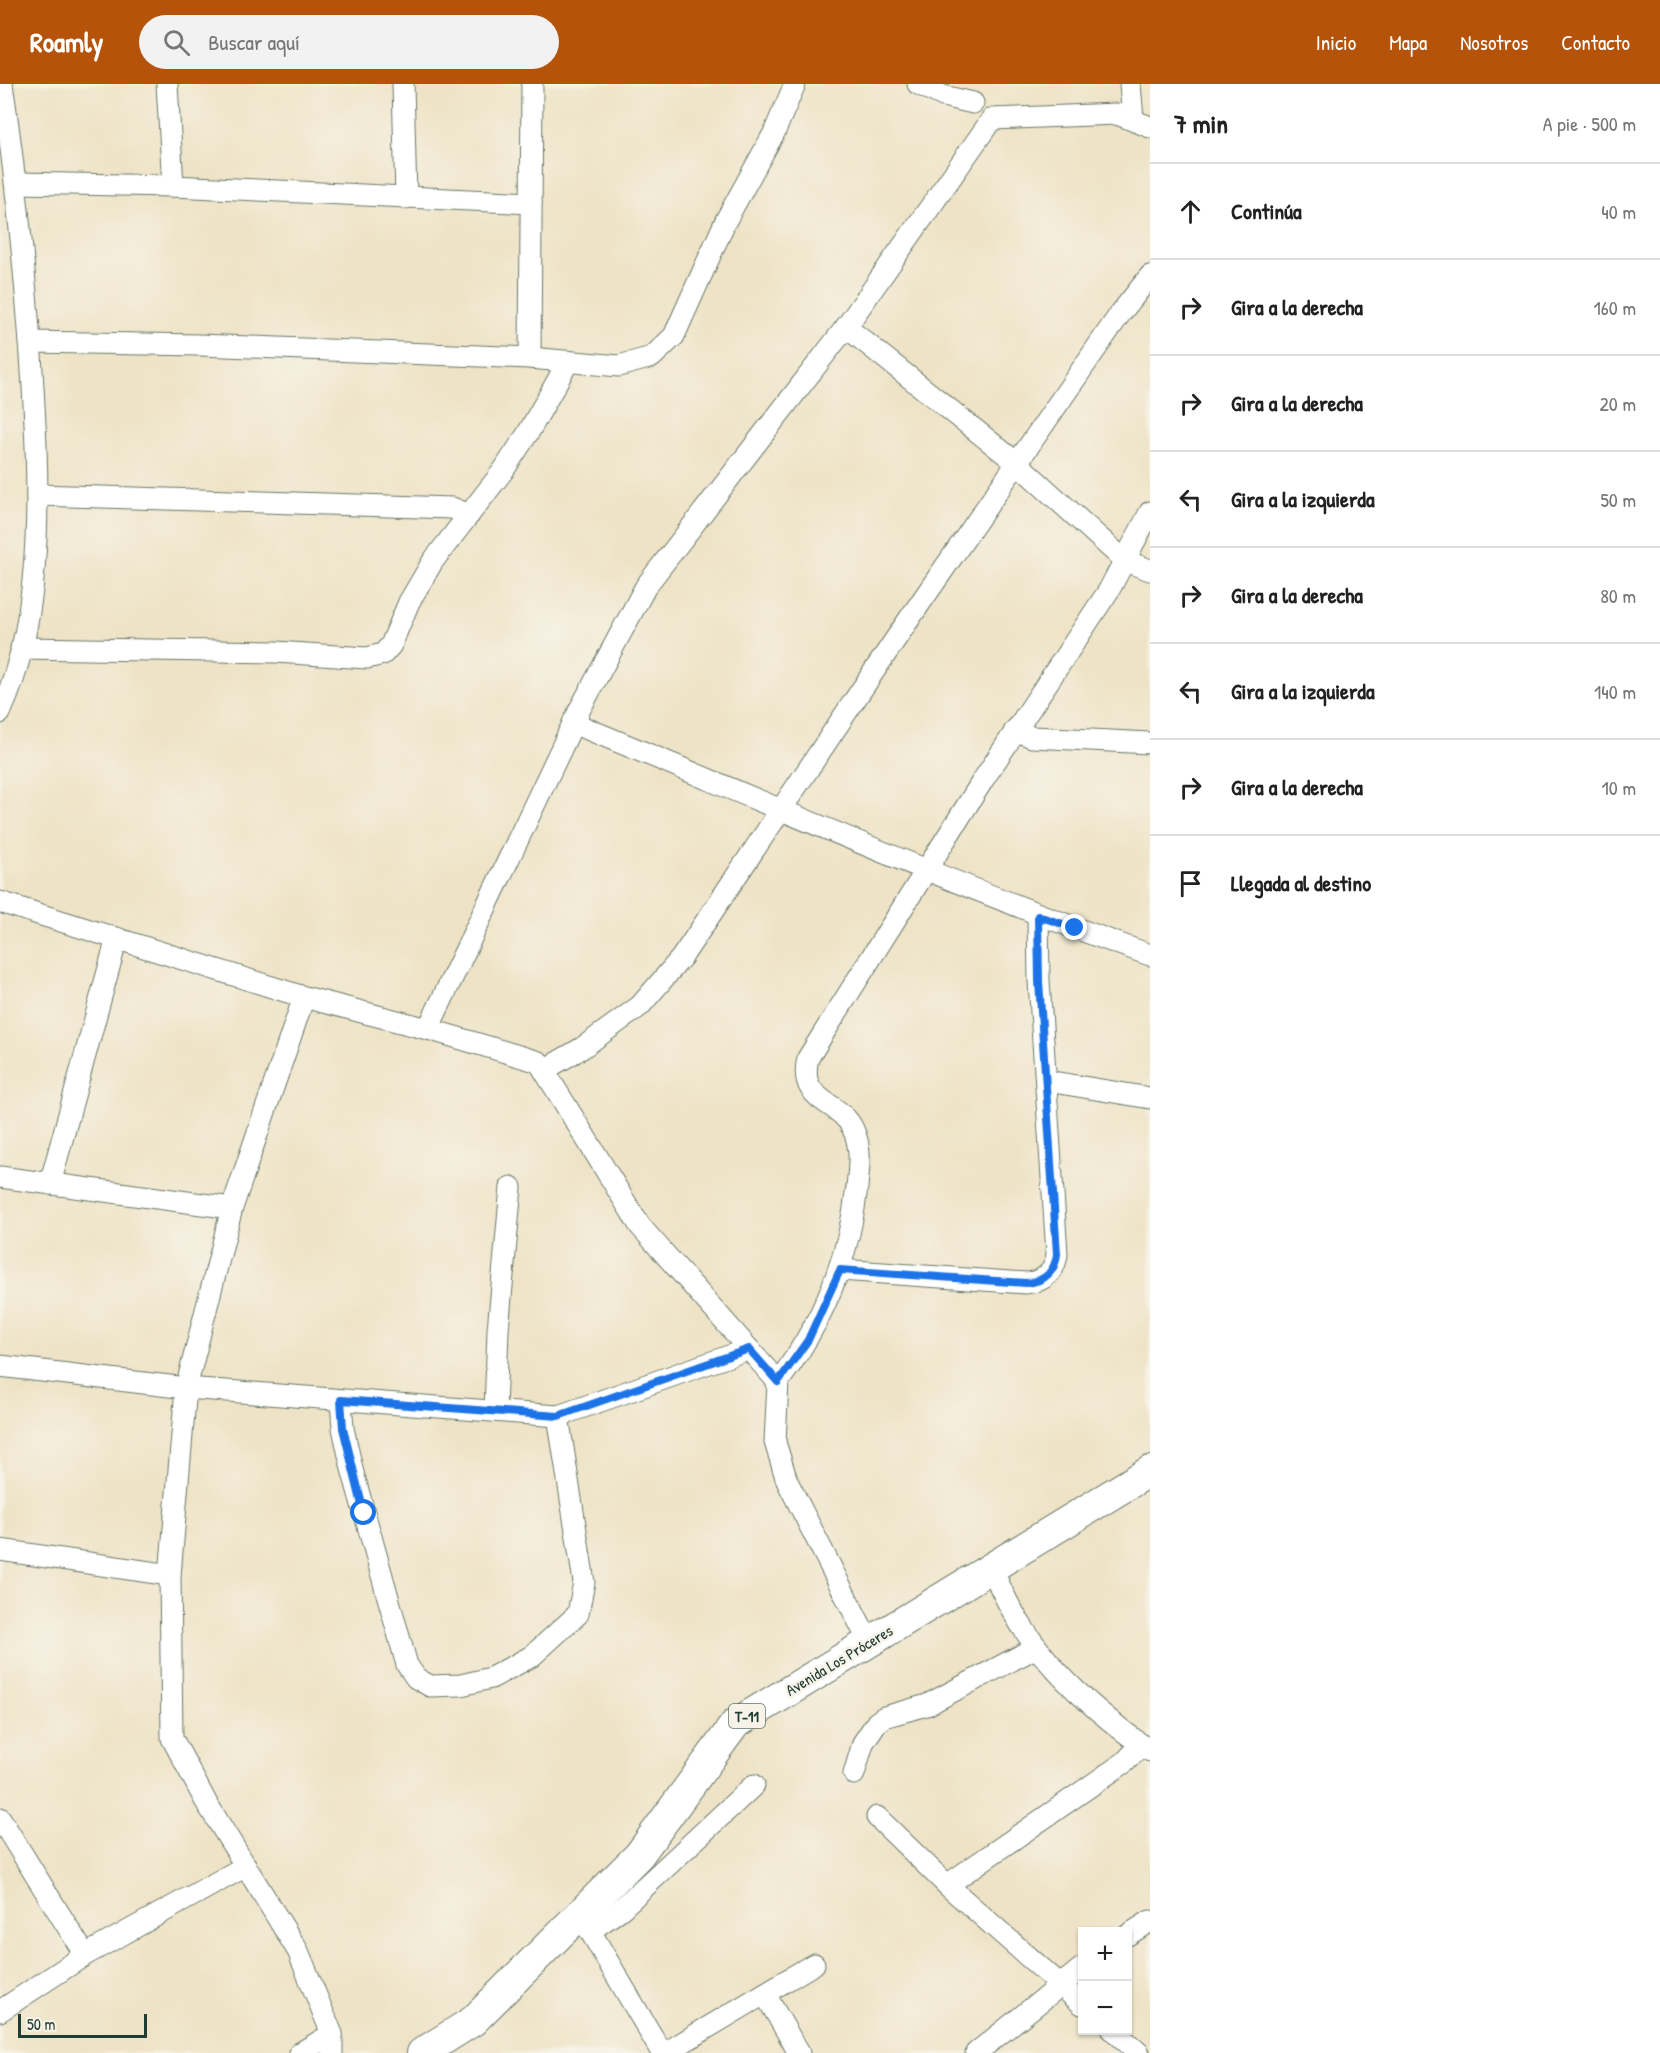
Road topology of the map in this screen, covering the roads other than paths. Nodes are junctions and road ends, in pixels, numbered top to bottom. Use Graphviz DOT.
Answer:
graph roads {
  1 [pos="2,84"];
  2 [pos="167,84"];
  3 [pos="403,84"];
  4 [pos="532,84"];
  5 [pos="795,84"];
  6 [pos="918,84"];
  7 [pos="1130,84"];
  8 [pos="973,94"];
  9 [pos="1142,123"];
  10 [pos="986,127"];
  11 [pos="18,183"];
  12 [pos="173,186"];
  13 [pos="406,198"];
  14 [pos="531,203"];
  15 [pos="1150,276"];
  16 [pos="846,327"];
  17 [pos="30,342"];
  18 [pos="530,358"];
  19 [pos="568,362"];
  20 [pos="1018,464"];
  21 [pos="37,495"];
  22 [pos="1150,512"];
  23 [pos="468,515"];
  24 [pos="1125,561"];
  25 [pos="1150,570"];
  26 [pos="21,648"];
  27 [pos="0,713"];
  28 [pos="573,723"];
  29 [pos="1015,730"];
  30 [pos="1150,743"];
  31 [pos="781,809"];
  32 [pos="926,871"];
  33 [pos="0,902"];
  34 [pos="1038,916"];
  35 [pos="117,938"];
  36 [pos="1150,955"];
  37 [pos="304,997"];
  38 [pos="428,1029"];
  39 [pos="544,1070"];
  40 [pos="1047,1082"];
  41 [pos="1150,1098"];
  42 [pos="0,1177"];
  43 [pos="51,1184"];
  44 [pos="511,1187"];
  45 [pos="232,1208"];
  46 [pos="840,1270"];
  47 [pos="749,1349"];
  48 [pos="0,1366"];
  49 [pos="778,1382"];
  50 [pos="186,1388"];
  51 [pos="341,1400"];
  52 [pos="495,1411"];
  53 [pos="558,1416"];
  54 [pos="1150,1471"];
  55 [pos="0,1550"];
  56 [pos="992,1568"];
  57 [pos="170,1575"];
  58 [pos="869,1642"];
  59 [pos="1035,1648"];
  60 [pos="1146,1748"];
  61 [pos="854,1774"];
  62 [pos="754,1785"];
  63 [pos="878,1817"];
  64 [pos="0,1818"];
  65 [pos="651,1839"];
  66 [pos="673,1859"];
  67 [pos="246,1866"];
  68 [pos="947,1885"];
  69 [pos="1150,1921"];
  70 [pos="585,1922"];
  71 [pos="1132,1932"];
  72 [pos="85,1955"];
  73 [pos="814,1964"];
  74 [pos="1078,1972"];
  75 [pos="1061,1986"];
  76 [pos="765,1994"];
  77 [pos="1078,2000"];
  78 [pos="0,2011"];
  79 [pos="1118,2035"];
  80 [pos="332,2044"];
  81 [pos="300,2053"];
  82 [pos="422,2053"];
  83 [pos="664,2053"];
  84 [pos="799,2053"];
  85 [pos="976,2053"];
  86 [pos="1139,2053"];
  1 -- 11 [label="street"];
  2 -- 12 [label="street"];
  3 -- 13 [label="street"];
  4 -- 14 [label="street"];
  5 -- 19 [label="street"];
  6 -- 8 [label="street"];
  7 -- 9 [label="street"];
  8 -- 10 [label="street"];
  9 -- 10 [label="street"];
  10 -- 16 [label="street"];
  11 -- 12 [label="street"];
  11 -- 17 [label="street"];
  12 -- 13 [label="street"];
  13 -- 14 [label="street"];
  14 -- 18 [label="street"];
  15 -- 20 [label="street"];
  16 -- 20 [label="street"];
  16 -- 28 [label="street"];
  17 -- 18 [label="street"];
  17 -- 21 [label="street"];
  18 -- 19 [label="street"];
  19 -- 23 [label="street"];
  20 -- 24 [label="street"];
  20 -- 31 [label="street"];
  21 -- 23 [label="street"];
  21 -- 26 [label="street"];
  22 -- 24 [label="street"];
  23 -- 26 [label="street"];
  24 -- 25 [label="street"];
  24 -- 29 [label="street"];
  26 -- 27 [label="street"];
  28 -- 31 [label="street"];
  28 -- 38 [label="street"];
  29 -- 30 [label="street"];
  29 -- 32 [label="street"];
  31 -- 32 [label="street"];
  31 -- 39 [label="street"];
  32 -- 34 [label="street"];
  32 -- 46 [label="street"];
  33 -- 35 [label="street"];
  34 -- 36 [label="street"];
  34 -- 40 [label="street"];
  35 -- 37 [label="street"];
  35 -- 43 [label="street"];
  37 -- 38 [label="street"];
  37 -- 45 [label="street"];
  38 -- 39 [label="street"];
  39 -- 47 [label="street"];
  40 -- 41 [label="street"];
  40 -- 46 [label="street"];
  42 -- 43 [label="street"];
  43 -- 45 [label="street"];
  44 -- 52 [label="street"];
  45 -- 50 [label="street"];
  46 -- 49 [label="street"];
  47 -- 49 [label="street"];
  47 -- 53 [label="street"];
  48 -- 50 [label="street"];
  49 -- 58 [label="street"];
  50 -- 51 [label="street"];
  50 -- 57 [label="street"];
  51 -- 52 [label="street"];
  51 -- 53 [label="street"];
  52 -- 53 [label="street"];
  54 -- 56 [label="highway, Avenida Los Próceres / T-11"];
  55 -- 57 [label="street"];
  56 -- 58 [label="highway, Avenida Los Próceres / T-11"];
  56 -- 59 [label="street"];
  57 -- 67 [label="street"];
  58 -- 65 [label="highway, Avenida Los Próceres / T-11"];
  59 -- 60 [label="street"];
  59 -- 61 [label="street"];
  60 -- 68 [label="street"];
  62 -- 66 [label="street"];
  63 -- 68 [label="street"];
  64 -- 72 [label="street"];
  65 -- 66 [label="street"];
  65 -- 70 [label="highway, Avenida Los Próceres / T-11"];
  66 -- 70 [label="street"];
  67 -- 72 [label="street"];
  67 -- 80 [label="street"];
  68 -- 75 [label="street"];
  69 -- 71 [label="street"];
  70 -- 82 [label="highway, Avenida Los Próceres / T-11"];
  70 -- 83 [label="street"];
  72 -- 78 [label="street"];
  73 -- 76 [label="street"];
  74 -- 75 [label="street"];
  75 -- 77 [label="street"];
  75 -- 85 [label="street"];
  76 -- 83 [label="street"];
  76 -- 84 [label="street"];
  79 -- 86 [label="street"];
  80 -- 81 [label="street"];
}
